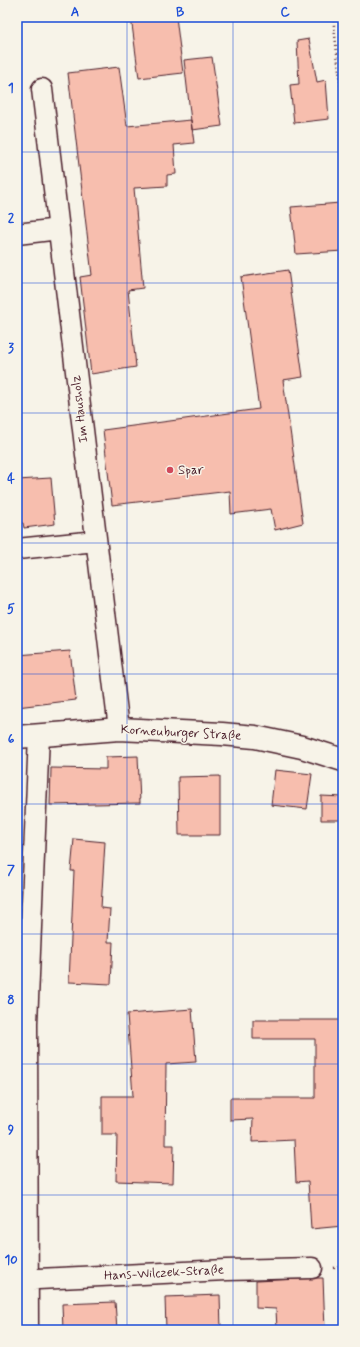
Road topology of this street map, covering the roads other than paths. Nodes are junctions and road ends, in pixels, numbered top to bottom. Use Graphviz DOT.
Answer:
graph roads {
  1 [pos="42,89"];
  2 [pos="58,229"];
  3 [pos="17,234"];
  4 [pos="96,541"];
  5 [pos="17,549"];
  6 [pos="119,729"];
  7 [pos="39,735"];
  8 [pos="17,737"];
  9 [pos="343,760"];
  10 [pos="22,1023"];
  11 [pos="312,1268"];
  12 [pos="23,1280"];
  13 [pos="28,1330"];
  1 -- 2 [label="street, Im Hausholz"];
  2 -- 3 [label="street"];
  2 -- 4 [label="street, Im Hausholz"];
  4 -- 5 [label="street"];
  4 -- 6 [label="street, Im Hausholz"];
  6 -- 7 [label="main road, Korneuburger Straße"];
  6 -- 9 [label="main road, Korneuburger Straße"];
  7 -- 8 [label="main road, Korneuburger Straße"];
  7 -- 10 [label="street"];
  10 -- 12 [label="street"];
  11 -- 12 [label="street, Hans-Wilczek-Straße"];
  12 -- 13 [label="street"];
}
